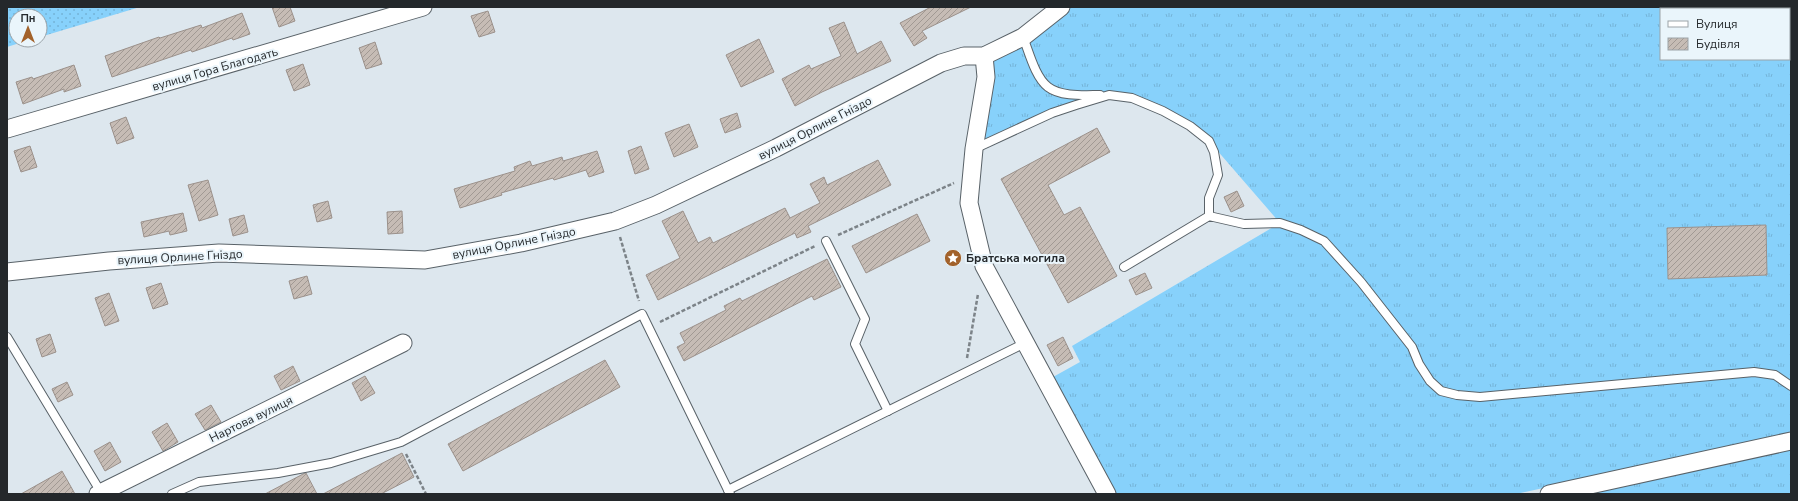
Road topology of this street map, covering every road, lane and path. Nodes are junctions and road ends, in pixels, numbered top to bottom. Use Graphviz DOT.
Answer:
graph roads {
  1 [pos="423,7"];
  2 [pos="1061,7"];
  3 [pos="1023,37"];
  4 [pos="984,56"];
  5 [pos="1109,95"];
  6 [pos="7,129"];
  7 [pos="974,149"];
  8 [pos="971,176"];
  9 [pos="1209,216"];
  10 [pos="615,221"];
  11 [pos="826,241"];
  12 [pos="984,266"];
  13 [pos="1124,267"];
  14 [pos="7,272"];
  15 [pos="642,314"];
  16 [pos="649,328"];
  17 [pos="7,337"];
  18 [pos="403,343"];
  19 [pos="1025,343"];
  20 [pos="964,373"];
  21 [pos="1791,386"];
  22 [pos="888,411"];
  23 [pos="1791,441"];
  24 [pos="401,442"];
  25 [pos="729,492"];
  26 [pos="100,494"];
  27 [pos="172,494"];
  28 [pos="426,494"];
  29 [pos="1107,494"];
  30 [pos="1549,494"];
  1 -- 6 [label="street, вулиця Гора Благодать"];
  2 -- 3 [label="street"];
  3 -- 4 [label="street"];
  3 -- 5 [label="lane"];
  4 -- 7 [label="street"];
  4 -- 10 [label="street, вулиця Орлине Гніздо"];
  5 -- 7 [label="lane"];
  5 -- 9 [label="lane"];
  7 -- 8 [label="street"];
  8 -- 11 [label="path"];
  8 -- 12 [label="street"];
  9 -- 13 [label="lane"];
  9 -- 21 [label="lane"];
  10 -- 14 [label="street, вулиця Орлине Гніздо"];
  10 -- 15 [label="path"];
  11 -- 16 [label="path"];
  11 -- 22 [label="lane"];
  12 -- 19 [label="street"];
  12 -- 20 [label="path"];
  15 -- 16 [label="lane"];
  15 -- 24 [label="lane"];
  16 -- 25 [label="lane"];
  17 -- 26 [label="lane"];
  18 -- 26 [label="street, Нартова вулиця"];
  19 -- 20 [label="lane"];
  19 -- 29 [label="street"];
  20 -- 22 [label="lane"];
  22 -- 25 [label="lane"];
  23 -- 30 [label="street"];
  24 -- 27 [label="lane"];
  24 -- 28 [label="path"];
}
